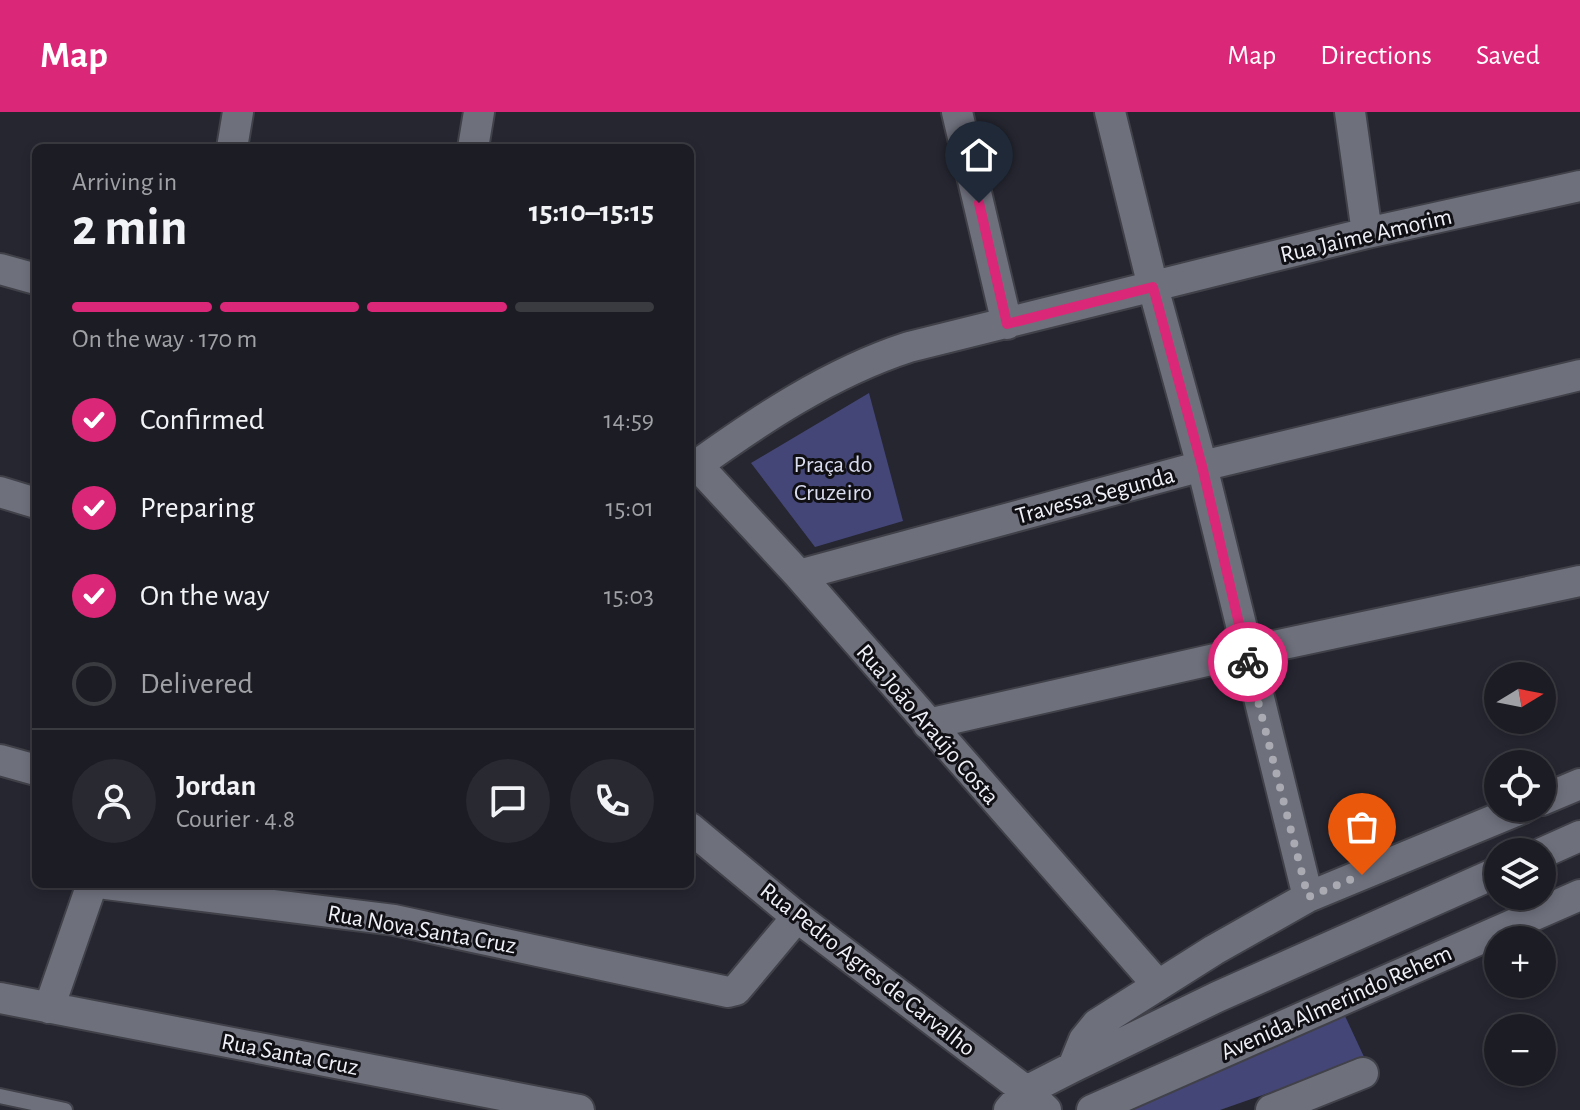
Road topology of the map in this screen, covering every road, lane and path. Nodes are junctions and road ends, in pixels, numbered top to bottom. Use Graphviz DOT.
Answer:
graph roads {
  1 [pos="238,112"];
  2 [pos="479,112"];
  3 [pos="957,112"];
  4 [pos="1110,112"];
  5 [pos="1350,112"];
  6 [pos="233,144"];
  7 [pos="474,144"];
  8 [pos="1580,186"];
  9 [pos="1367,233"];
  10 [pos="0,269"];
  11 [pos="32,278"];
  12 [pos="1153,287"];
  13 [pos="1007,324"];
  14 [pos="1580,375"];
  15 [pos="1202,466"];
  16 [pos="694,467"];
  17 [pos="694,469"];
  18 [pos="0,492"];
  19 [pos="32,502"];
  20 [pos="799,575"];
  21 [pos="1580,581"];
  22 [pos="1246,652"];
  23 [pos="928,724"];
  24 [pos="0,760"];
  25 [pos="32,769"];
  26 [pos="1580,784"];
  27 [pos="1556,794"];
  28 [pos="1489,822"];
  29 [pos="694,831"];
  30 [pos="1580,836"];
  31 [pos="1556,847"];
  32 [pos="1484,878"];
  33 [pos="91,888"];
  34 [pos="138,888"];
  35 [pos="1580,895"];
  36 [pos="1308,897"];
  37 [pos="797,917"];
  38 [pos="1157,984"];
  39 [pos="0,998"];
  40 [pos="49,1008"];
  41 [pos="1073,1067"];
  42 [pos="1363,1073"];
  43 [pos="0,1096"];
  44 [pos="1027,1104"];
  45 [pos="65,1110"];
  46 [pos="579,1110"];
  47 [pos="1092,1110"];
  48 [pos="1271,1110"];
  1 -- 6 [label="street"];
  2 -- 7 [label="street"];
  3 -- 13 [label="street"];
  4 -- 12 [label="street"];
  5 -- 9 [label="street"];
  8 -- 9 [label="street, Rua Jaime Amorim"];
  9 -- 12 [label="street, Rua Jaime Amorim"];
  10 -- 11 [label="street"];
  12 -- 13 [label="street, Rua Jaime Amorim"];
  12 -- 15 [label="street"];
  13 -- 16 [label="street, Rua Jaime Amorim"];
  14 -- 15 [label="street, Travessa Segunda"];
  15 -- 20 [label="street, Travessa Segunda"];
  15 -- 22 [label="street"];
  17 -- 20 [label="street, Rua João Araújo Costa"];
  18 -- 19 [label="street"];
  20 -- 23 [label="street, Rua João Araújo Costa"];
  21 -- 22 [label="street"];
  22 -- 23 [label="street"];
  22 -- 36 [label="street"];
  23 -- 38 [label="street, Rua João Araújo Costa"];
  24 -- 25 [label="street"];
  26 -- 27 [label="street"];
  28 -- 36 [label="street"];
  29 -- 37 [label="street, Rua Pedro Agres de Carvalho"];
  30 -- 31 [label="street"];
  32 -- 41 [label="street"];
  33 -- 40 [label="street"];
  34 -- 37 [label="street, Rua Nova Santa Cruz"];
  35 -- 47 [label="street, Avenida Almerindo Rehem"];
  36 -- 38 [label="street"];
  37 -- 44 [label="street, Rua Pedro Agres de Carvalho"];
  38 -- 41 [label="street"];
  39 -- 40 [label="street, Rua Santa Cruz"];
  40 -- 46 [label="street, Rua Santa Cruz"];
  41 -- 44 [label="street"];
  42 -- 48 [label="street"];
  43 -- 45 [label="lane"];
}
